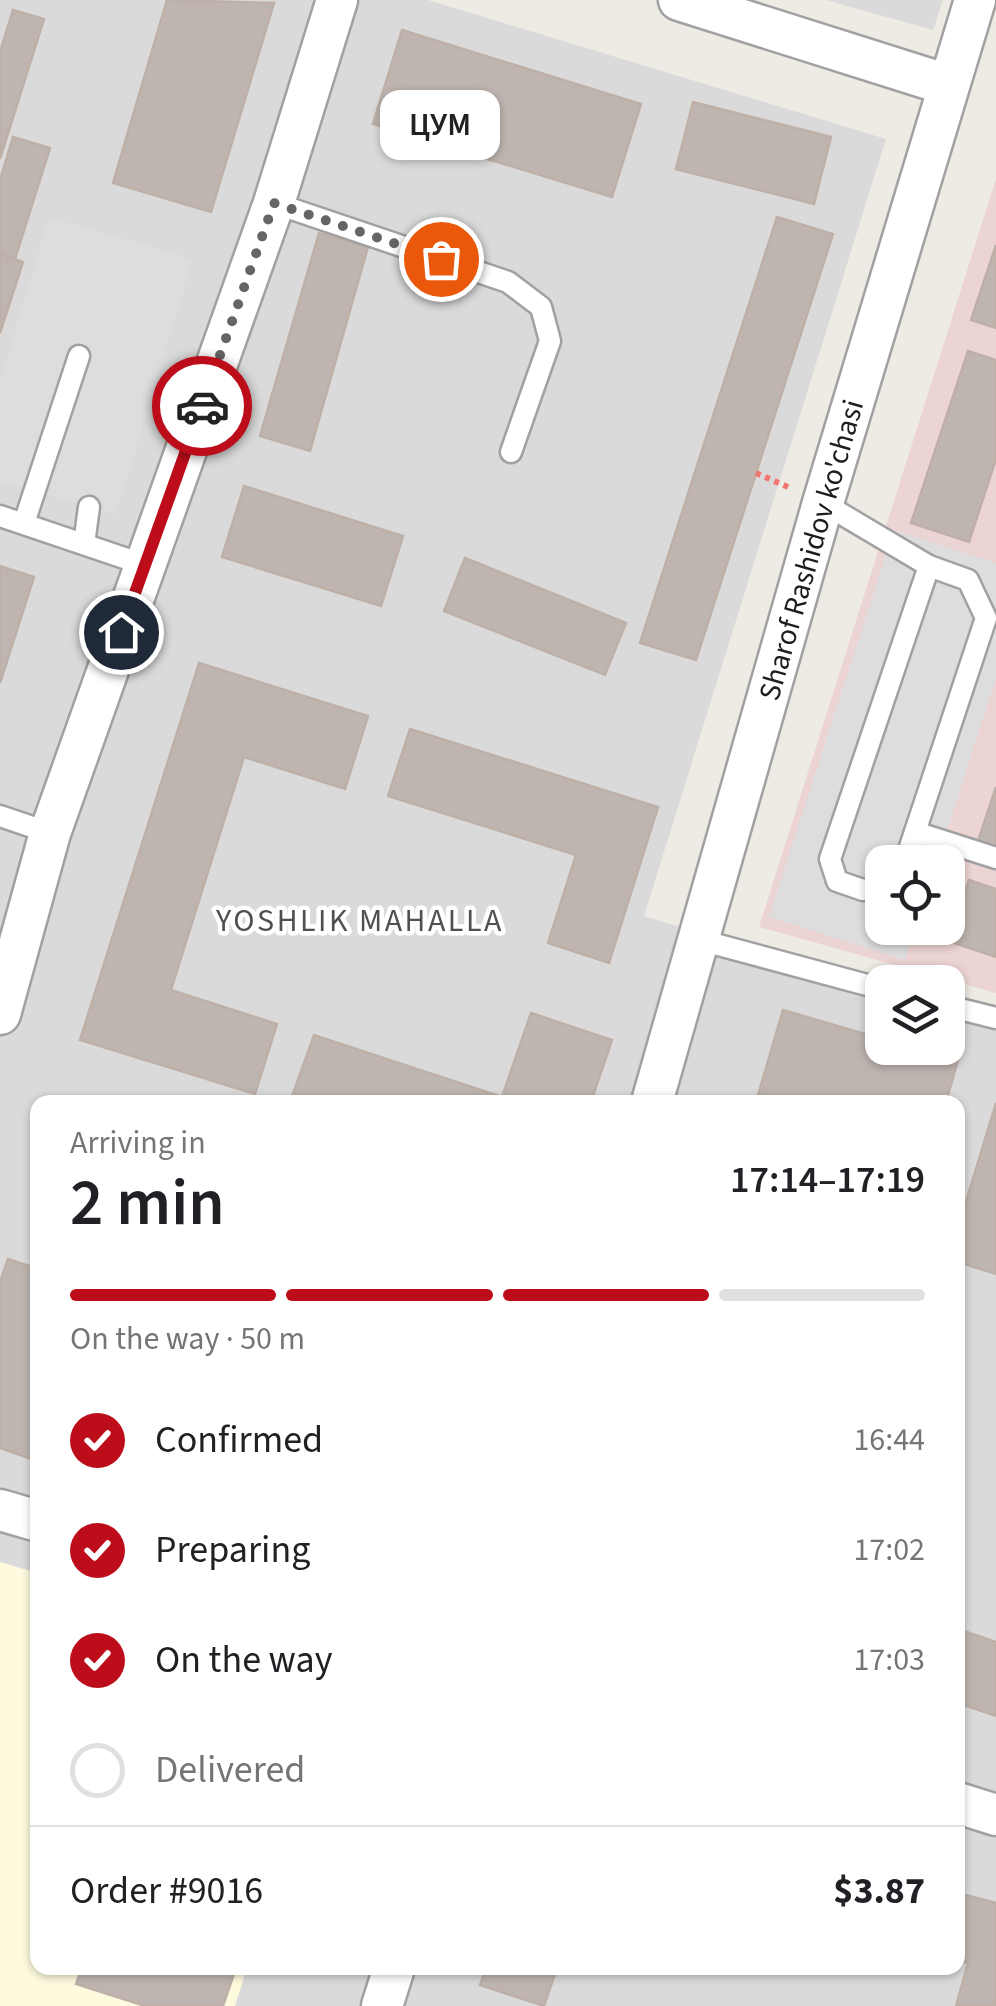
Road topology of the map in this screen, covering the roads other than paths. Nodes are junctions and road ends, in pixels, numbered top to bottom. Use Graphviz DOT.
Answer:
graph roads {
  1 [pos="337,0"];
  2 [pos="679,0"];
  3 [pos="975,0"];
  4 [pos="948,85"];
  5 [pos="274,203"];
  6 [pos="79,356"];
  7 [pos="512,452"];
  8 [pos="823,504"];
  9 [pos="89,507"];
  10 [pos="0,516"];
  11 [pos="24,523"];
  12 [pos="84,544"];
  13 [pos="145,565"];
  14 [pos="929,566"];
  15 [pos="0,816"];
  16 [pos="915,832"];
  17 [pos="50,833"];
  18 [pos="910,845"];
  19 [pos="996,858"];
  20 [pos="865,890"];
  21 [pos="700,940"];
  22 [pos="865,984"];
  23 [pos="965,1010"];
  24 [pos="0,1014"];
  25 [pos="996,1018"];
  26 [pos="654,1095"];
  27 [pos="0,1510"];
  28 [pos="30,1519"];
  29 [pos="965,1805"];
  30 [pos="996,1815"];
  31 [pos="392,1975"];
  32 [pos="382,2006"];
  1 -- 5 [label="street"];
  2 -- 4 [label="street"];
  3 -- 4 [label="street, Sharof Rashidov ko'chasi"];
  4 -- 8 [label="street, Sharof Rashidov ko'chasi"];
  5 -- 7 [label="lane"];
  5 -- 13 [label="street"];
  6 -- 11 [label="lane"];
  8 -- 14 [label="lane"];
  8 -- 21 [label="street, Sharof Rashidov ko'chasi"];
  9 -- 12 [label="lane"];
  10 -- 11 [label="lane"];
  11 -- 12 [label="lane"];
  12 -- 13 [label="lane"];
  13 -- 17 [label="street"];
  14 -- 16 [label="lane"];
  14 -- 20 [label="lane"];
  15 -- 17 [label="lane"];
  16 -- 18 [label="lane"];
  16 -- 19 [label="lane"];
  17 -- 24 [label="street"];
  21 -- 22 [label="lane"];
  21 -- 26 [label="street, Sharof Rashidov ko'chasi"];
  23 -- 25 [label="lane"];
  27 -- 28 [label="street"];
  29 -- 30 [label="street"];
  31 -- 32 [label="street"];
}
